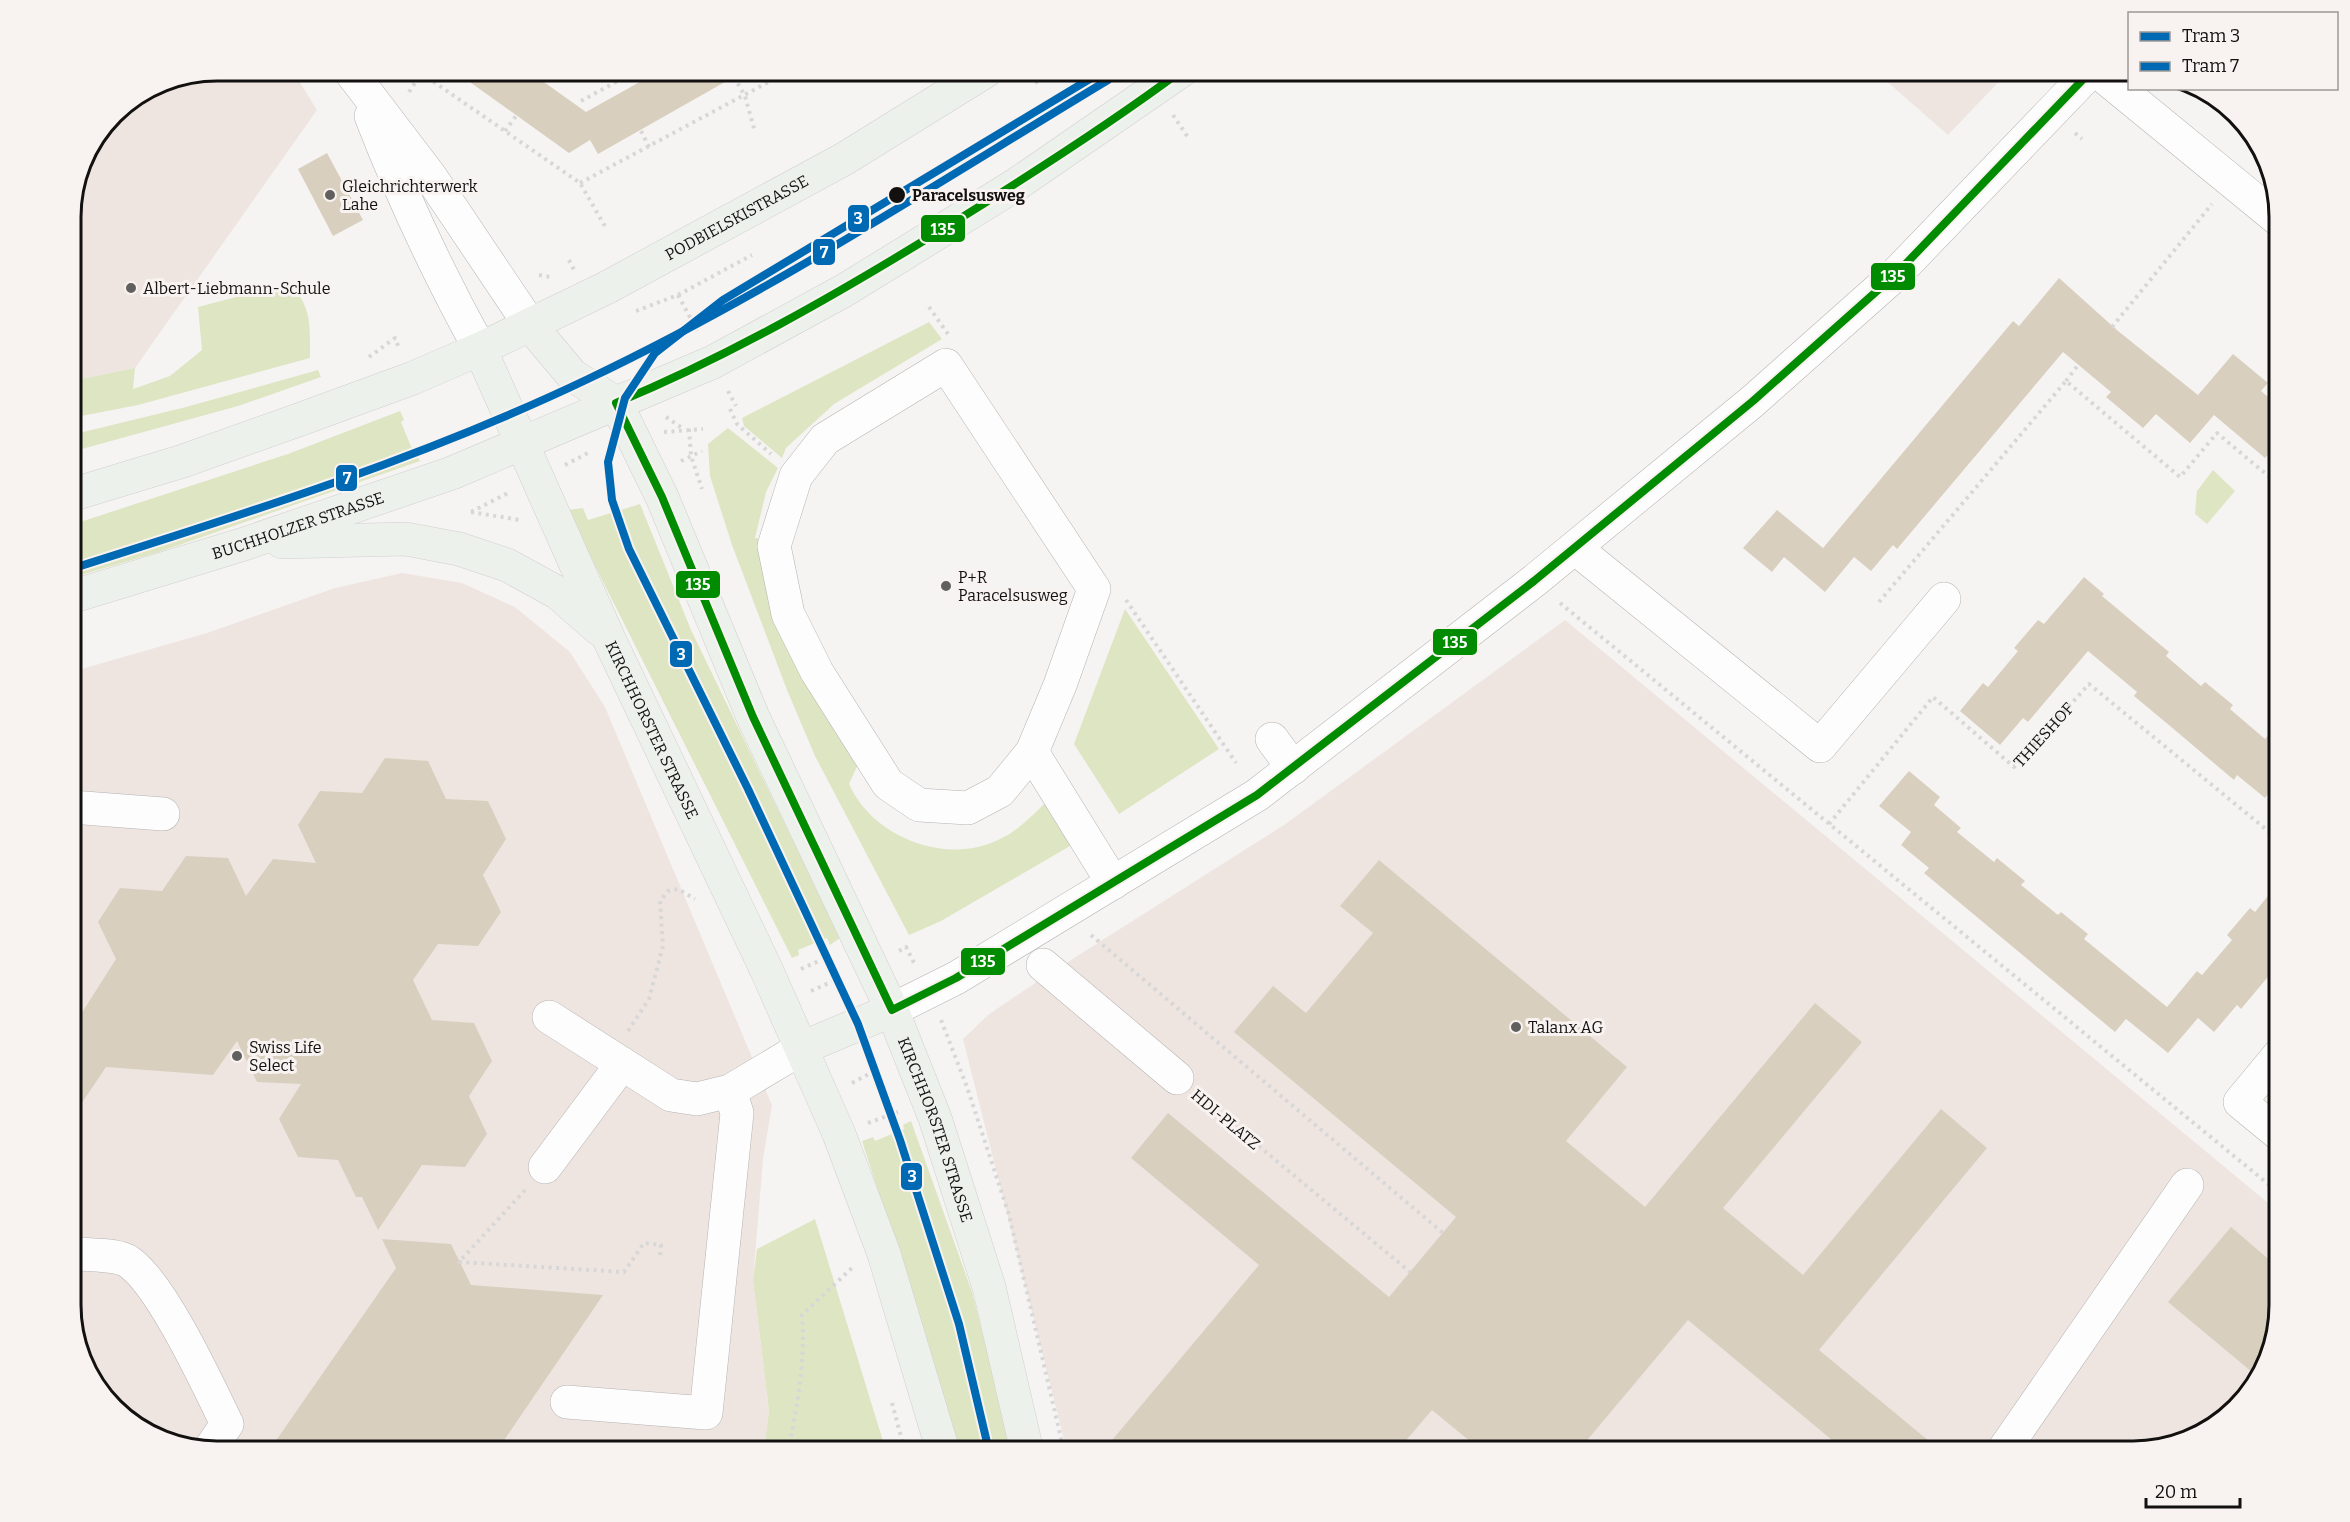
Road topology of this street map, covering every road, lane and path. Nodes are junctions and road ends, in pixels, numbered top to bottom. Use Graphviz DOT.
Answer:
graph roads {
  1 [pos="356,81"];
  2 [pos="357,81"];
  3 [pos="416,81"];
  4 [pos="435,81"];
  5 [pos="616,81"];
  6 [pos="736,81"];
  7 [pos="770,81"];
  8 [pos="968,81"];
  9 [pos="1038,81"];
  10 [pos="1165,81"];
  11 [pos="2080,81"];
  12 [pos="2110,81"];
  13 [pos="1035,83"];
  14 [pos="409,93"];
  15 [pos="745,96"];
  16 [pos="581,101"];
  17 [pos="1171,111"];
  18 [pos="516,116"];
  19 [pos="641,130"];
  20 [pos="505,131"];
  21 [pos="755,132"];
  22 [pos="1189,139"];
  23 [pos="650,147"];
  24 [pos="2231,180"];
  25 [pos="580,183"];
  26 [pos="2269,211"];
  27 [pos="606,228"];
  28 [pos="752,255"];
  29 [pos="678,295"];
  30 [pos="635,312"];
  31 [pos="530,325"];
  32 [pos="2112,327"];
  33 [pos="480,349"];
  34 [pos="713,362"];
  35 [pos="2078,364"];
  36 [pos="2066,381"];
  37 [pos="616,403"];
  38 [pos="736,406"];
  39 [pos="730,409"];
  40 [pos="689,429"];
  41 [pos="703,429"];
  42 [pos="632,436"];
  43 [pos="523,445"];
  44 [pos="702,451"];
  45 [pos="691,456"];
  46 [pos="678,463"];
  47 [pos="796,476"];
  48 [pos="2269,477"];
  49 [pos="538,479"];
  50 [pos="702,489"];
  51 [pos="81,492"];
  52 [pos="526,516"];
  53 [pos="244,544"];
  54 [pos="1575,548"];
  55 [pos="81,594"];
  56 [pos="1944,599"];
  57 [pos="1879,602"];
  58 [pos="1560,603"];
  59 [pos="609,639"];
  60 [pos="1272,739"];
  61 [pos="1032,752"];
  62 [pos="1293,768"];
  63 [pos="81,808"];
  64 [pos="163,814"];
  65 [pos="1829,824"];
  66 [pos="2269,831"];
  67 [pos="1113,883"];
  68 [pos="699,901"];
  69 [pos="1091,935"];
  70 [pos="906,947"];
  71 [pos="865,952"];
  72 [pos="1043,965"];
  73 [pos="777,992"];
  74 [pos="892,1010"];
  75 [pos="549,1017"];
  76 [pos="946,1031"];
  77 [pos="802,1048"];
  78 [pos="910,1051"];
  79 [pos="617,1060"];
  80 [pos="2269,1067"];
  81 [pos="1177,1078"];
  82 [pos="967,1087"];
  83 [pos="730,1091"];
  84 [pos="824,1099"];
  85 [pos="929,1101"];
  86 [pos="2269,1125"];
  87 [pos="839,1134"];
  88 [pos="545,1167"];
  89 [pos="2269,1184"];
  90 [pos="2187,1185"];
  91 [pos="1443,1233"];
  92 [pos="81,1254"];
  93 [pos="851,1254"];
  94 [pos="660,1257"];
  95 [pos="869,1259"];
  96 [pos="1410,1272"];
  97 [pos="858,1277"];
  98 [pos="567,1402"];
  99 [pos="891,1402"];
  100 [pos="215,1441"];
  101 [pos="790,1441"];
  102 [pos="902,1441"];
  103 [pos="939,1441"];
  104 [pos="1024,1441"];
  105 [pos="2011,1441"];
  1 -- 33 [label="street"];
  2 -- 31 [label="street"];
  3 -- 14 [label="path"];
  4 -- 20 [label="path"];
  5 -- 16 [label="path"];
  6 -- 15 [label="path"];
  7 -- 15 [label="path"];
  8 -- 31 [label="main road, PODBIELSKISTRASSE"];
  9 -- 13 [label="path"];
  10 -- 34 [label="main road"];
  11 -- 54 [label="street"];
  12 -- 24 [label="street"];
  15 -- 21 [label="path"];
  15 -- 23 [label="path"];
  17 -- 22 [label="path"];
  18 -- 20 [label="path"];
  19 -- 23 [label="path"];
  20 -- 25 [label="path"];
  23 -- 25 [label="path"];
  24 -- 26 [label="street"];
  24 -- 32 [label="path"];
  25 -- 27 [label="path"];
  28 -- 29 [label="path"];
  29 -- 30 [label="path"];
  29 -- 34 [label="path"];
  31 -- 33 [label="main road, PODBIELSKISTRASSE"];
  31 -- 37 [label="main road"];
  33 -- 43 [label="main road, KIRCHHORSTER STRASSE"];
  33 -- 51 [label="main road"];
  34 -- 37 [label="main road"];
  34 -- 38 [label="path"];
  35 -- 36 [label="path"];
  36 -- 48 [label="path"];
  36 -- 57 [label="path"];
  37 -- 42 [label="main road, KIRCHHORSTER STRASSE"];
  37 -- 43 [label="main road"];
  39 -- 47 [label="path"];
  40 -- 41 [label="path"];
  40 -- 42 [label="path"];
  40 -- 45 [label="path"];
  42 -- 49 [label="path"];
  42 -- 71 [label="main road, KIRCHHORSTER STRASSE"];
  43 -- 49 [label="main road, KIRCHHORSTER STRASSE"];
  43 -- 53 [label="main road, BUCHHOLZER STRASSE"];
  44 -- 45 [label="path"];
  45 -- 46 [label="path"];
  45 -- 50 [label="path"];
  47 -- 61 [label="street"];
  47 -- 61 [label="street"];
  49 -- 52 [label="path"];
  49 -- 59 [label="main road, KIRCHHORSTER STRASSE"];
  53 -- 55 [label="main road, BUCHHOLZER STRASSE"];
  53 -- 59 [label="main road"];
  54 -- 56 [label="street"];
  54 -- 62 [label="street"];
  58 -- 65 [label="path"];
  59 -- 73 [label="main road, KIRCHHORSTER STRASSE"];
  60 -- 62 [label="street"];
  61 -- 67 [label="street"];
  62 -- 67 [label="street"];
  63 -- 64 [label="street"];
  65 -- 66 [label="path, THIESHOF"];
  65 -- 89 [label="path"];
  67 -- 74 [label="street"];
  68 -- 79 [label="path"];
  69 -- 91 [label="path"];
  70 -- 71 [label="path"];
  71 -- 73 [label="path"];
  71 -- 73 [label="path"];
  71 -- 74 [label="main road, KIRCHHORSTER STRASSE"];
  72 -- 81 [label="street, HDI-PLATZ"];
  73 -- 77 [label="main road, KIRCHHORSTER STRASSE"];
  74 -- 77 [label="main road"];
  74 -- 78 [label="main road, KIRCHHORSTER STRASSE"];
  75 -- 79 [label="street"];
  76 -- 78 [label="path"];
  77 -- 83 [label="street"];
  77 -- 84 [label="main road, KIRCHHORSTER STRASSE"];
  78 -- 84 [label="path"];
  78 -- 85 [label="main road, KIRCHHORSTER STRASSE"];
  79 -- 83 [label="street"];
  79 -- 88 [label="street"];
  80 -- 86 [label="street"];
  81 -- 96 [label="path, HDI-PLATZ"];
  82 -- 85 [label="path"];
  83 -- 98 [label="street"];
  84 -- 87 [label="main road, KIRCHHORSTER STRASSE"];
  85 -- 87 [label="path"];
  85 -- 104 [label="main road, KIRCHHORSTER STRASSE"];
  87 -- 95 [label="main road, KIRCHHORSTER STRASSE"];
  88 -- 94 [label="path"];
  90 -- 105 [label="street"];
  92 -- 100 [label="street"];
  93 -- 95 [label="path"];
  95 -- 97 [label="path"];
  95 -- 101 [label="path"];
  95 -- 103 [label="main road, KIRCHHORSTER STRASSE"];
  99 -- 102 [label="path"];
}
